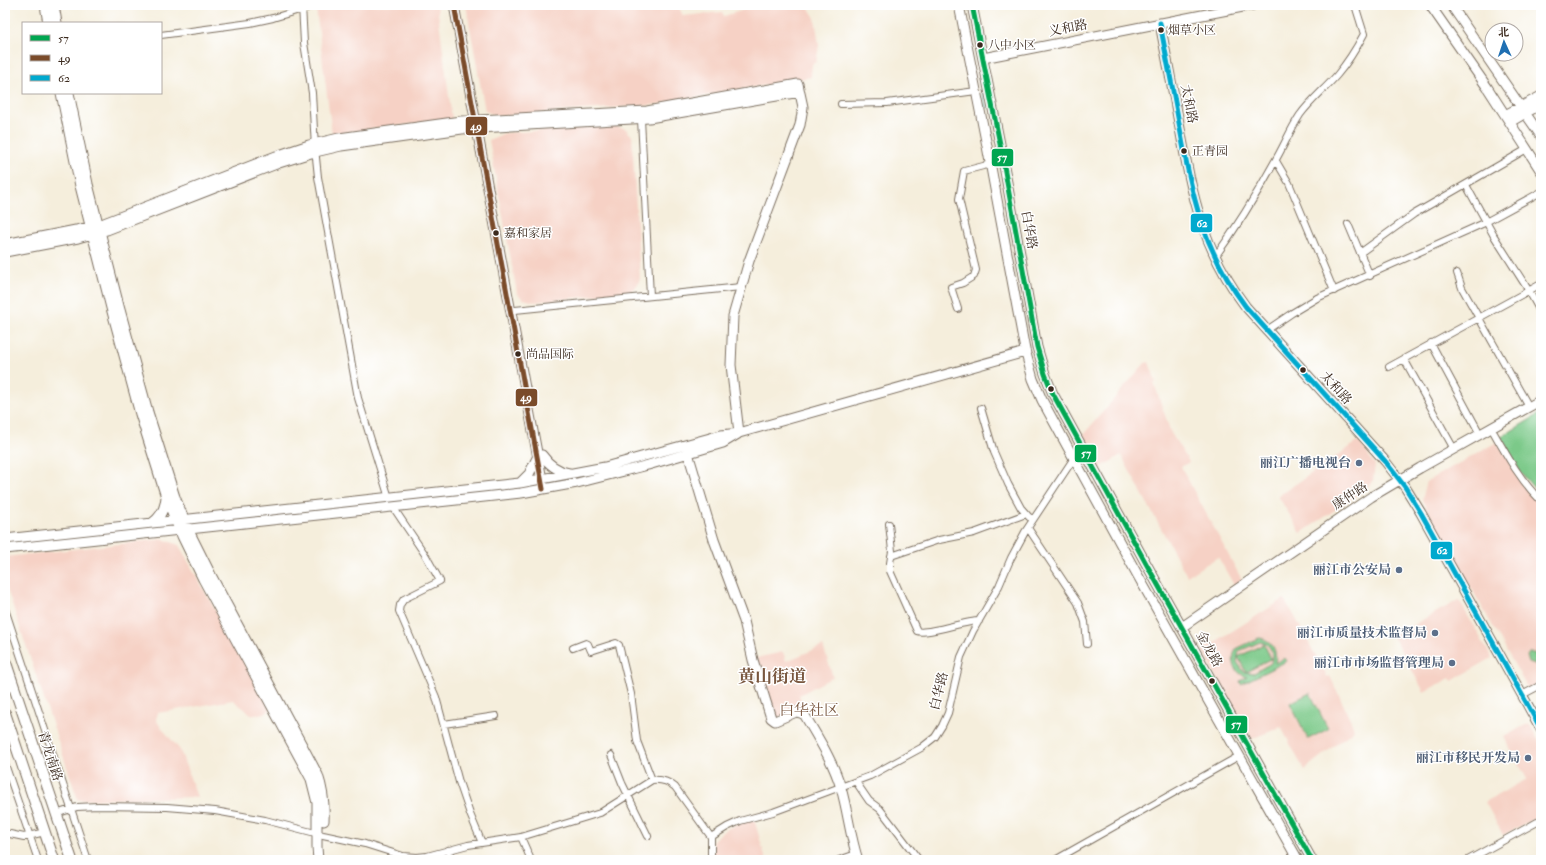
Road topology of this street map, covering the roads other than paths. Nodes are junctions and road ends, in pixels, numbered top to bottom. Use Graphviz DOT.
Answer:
graph roads {
  1 [pos="45,5"];
  2 [pos="54,5"];
  3 [pos="316,5"];
  4 [pos="454,5"];
  5 [pos="459,5"];
  6 [pos="959,5"];
  7 [pos="972,5"];
  8 [pos="1254,5"];
  9 [pos="1355,5"];
  10 [pos="1430,5"];
  11 [pos="1451,5"];
  12 [pos="302,7"];
  13 [pos="48,22"];
  14 [pos="57,22"];
  15 [pos="1160,23"];
  16 [pos="162,35"];
  17 [pos="983,58"];
  18 [pos="799,88"];
  19 [pos="976,91"];
  20 [pos="61,94"];
  21 [pos="69,94"];
  22 [pos="1541,96"];
  23 [pos="841,104"];
  24 [pos="1541,104"];
  25 [pos="1524,109"];
  26 [pos="642,119"];
  27 [pos="1508,119"];
  28 [pos="478,124"];
  29 [pos="1541,136"];
  30 [pos="315,148"];
  31 [pos="1527,149"];
  32 [pos="1276,161"];
  33 [pos="990,164"];
  34 [pos="1541,171"];
  35 [pos="1466,185"];
  36 [pos="1541,192"];
  37 [pos="1486,222"];
  38 [pos="1348,224"];
  39 [pos="95,230"];
  40 [pos="5,244"];
  41 [pos="5,252"];
  42 [pos="1360,253"];
  43 [pos="1215,257"];
  44 [pos="1457,273"];
  45 [pos="1370,276"];
  46 [pos="1541,284"];
  47 [pos="741,287"];
  48 [pos="1529,290"];
  49 [pos="1334,291"];
  50 [pos="650,296"];
  51 [pos="958,309"];
  52 [pos="515,310"];
  53 [pos="1541,313"];
  54 [pos="1478,318"];
  55 [pos="1267,330"];
  56 [pos="1431,343"];
  57 [pos="1025,352"];
  58 [pos="1404,359"];
  59 [pos="1389,367"];
  60 [pos="1541,400"];
  61 [pos="1529,407"];
  62 [pos="1541,407"];
  63 [pos="981,408"];
  64 [pos="740,433"];
  65 [pos="1494,433"];
  66 [pos="1480,434"];
  67 [pos="1454,449"];
  68 [pos="1085,451"];
  69 [pos="688,453"];
  70 [pos="540,456"];
  71 [pos="1074,458"];
  72 [pos="572,474"];
  73 [pos="544,479"];
  74 [pos="1401,482"];
  75 [pos="520,483"];
  76 [pos="546,489"];
  77 [pos="166,496"];
  78 [pos="389,498"];
  79 [pos="1541,501"];
  80 [pos="393,507"];
  81 [pos="180,508"];
  82 [pos="1026,514"];
  83 [pos="201,518"];
  84 [pos="1033,519"];
  85 [pos="180,520"];
  86 [pos="152,523"];
  87 [pos="889,524"];
  88 [pos="209,527"];
  89 [pos="1028,528"];
  90 [pos="184,530"];
  91 [pos="161,532"];
  92 [pos="5,539"];
  93 [pos="185,542"];
  94 [pos="195,544"];
  95 [pos="5,549"];
  96 [pos="891,556"];
  97 [pos="5,609"];
  98 [pos="979,621"];
  99 [pos="1183,630"];
  100 [pos="1088,644"];
  101 [pos="573,648"];
  102 [pos="5,660"];
  103 [pos="1541,685"];
  104 [pos="1522,695"];
  105 [pos="5,713"];
  106 [pos="496,716"];
  107 [pos="444,724"];
  108 [pos="1541,729"];
  109 [pos="611,755"];
  110 [pos="1239,756"];
  111 [pos="5,764"];
  112 [pos="652,780"];
  113 [pos="856,782"];
  114 [pos="840,787"];
  115 [pos="628,795"];
  116 [pos="71,809"];
  117 [pos="56,814"];
  118 [pos="1541,820"];
  119 [pos="44,832"];
  120 [pos="5,833"];
  121 [pos="320,834"];
  122 [pos="30,835"];
  123 [pos="648,836"];
  124 [pos="521,837"];
  125 [pos="711,837"];
  126 [pos="482,843"];
  127 [pos="448,850"];
  128 [pos="857,857"];
  129 [pos="38,860"];
  130 [pos="54,860"];
  131 [pos="72,860"];
  132 [pos="88,860"];
  133 [pos="318,860"];
  134 [pos="323,860"];
  135 [pos="453,860"];
  136 [pos="531,860"];
  137 [pos="711,860"];
  138 [pos="839,860"];
  139 [pos="919,860"];
  140 [pos="1055,860"];
  141 [pos="1298,860"];
  142 [pos="1312,860"];
  143 [pos="1468,860"];
  1 -- 13 [label="street"];
  2 -- 14 [label="street"];
  3 -- 12 [label="street"];
  4 -- 28 [label="street"];
  5 -- 28 [label="street"];
  6 -- 19 [label="street, 金龙路"];
  7 -- 17 [label="street, 白华路"];
  8 -- 15 [label="street, 义和路"];
  9 -- 32 [label="street"];
  10 -- 27 [label="street"];
  11 -- 25 [label="street"];
  12 -- 16 [label="street"];
  12 -- 30 [label="street"];
  15 -- 17 [label="street, 义和路"];
  15 -- 43 [label="street, 太和路"];
  17 -- 68 [label="street, 白华路"];
  18 -- 26 [label="street"];
  18 -- 28 [label="street"];
  18 -- 47 [label="street"];
  19 -- 23 [label="street"];
  19 -- 33 [label="street, 金龙路"];
  20 -- 39 [label="street"];
  21 -- 39 [label="street"];
  22 -- 25 [label="street"];
  24 -- 25 [label="street"];
  25 -- 27 [label="street"];
  25 -- 29 [label="street"];
  26 -- 28 [label="street"];
  26 -- 50 [label="street"];
  27 -- 31 [label="street"];
  28 -- 30 [label="street"];
  28 -- 52 [label="street"];
  28 -- 70 [label="street"];
  30 -- 39 [label="street"];
  30 -- 78 [label="street"];
  31 -- 34 [label="street"];
  31 -- 35 [label="street"];
  32 -- 43 [label="street"];
  32 -- 49 [label="street"];
  33 -- 51 [label="street"];
  33 -- 57 [label="street, 金龙路"];
  35 -- 37 [label="street"];
  35 -- 42 [label="street"];
  36 -- 37 [label="street"];
  37 -- 45 [label="street"];
  37 -- 48 [label="street"];
  38 -- 42 [label="street"];
  39 -- 40 [label="street"];
  39 -- 41 [label="street"];
  39 -- 77 [label="street"];
  39 -- 81 [label="street"];
  42 -- 45 [label="street"];
  43 -- 55 [label="street, 太和路"];
  44 -- 54 [label="street"];
  45 -- 49 [label="street"];
  46 -- 48 [label="street"];
  47 -- 50 [label="street"];
  47 -- 64 [label="street"];
  48 -- 53 [label="street"];
  48 -- 54 [label="street"];
  49 -- 55 [label="street"];
  50 -- 52 [label="street"];
  52 -- 70 [label="street"];
  54 -- 56 [label="street"];
  54 -- 61 [label="street"];
  55 -- 74 [label="street, 太和路"];
  56 -- 58 [label="street"];
  56 -- 66 [label="street"];
  57 -- 64 [label="street"];
  57 -- 71 [label="street, 金龙路"];
  58 -- 59 [label="street"];
  58 -- 67 [label="street"];
  60 -- 61 [label="street, 康仲路"];
  61 -- 66 [label="street, 康仲路"];
  62 -- 65 [label="street, 康仲路"];
  63 -- 82 [label="street"];
  64 -- 69 [label="street"];
  64 -- 72 [label="street"];
  65 -- 74 [label="street, 康仲路"];
  65 -- 79 [label="street"];
  66 -- 67 [label="street, 康仲路"];
  67 -- 74 [label="street, 康仲路"];
  68 -- 99 [label="street, 金龙路"];
  69 -- 76 [label="street"];
  69 -- 114 [label="street"];
  70 -- 72 [label="street"];
  70 -- 73 [label="street"];
  70 -- 75 [label="street"];
  71 -- 84 [label="street, 白华路"];
  71 -- 110 [label="street, 金龙路"];
  72 -- 73 [label="street"];
  73 -- 75 [label="street"];
  73 -- 76 [label="street"];
  74 -- 99 [label="street, 康仲路"];
  74 -- 104 [label="street, 太和路"];
  75 -- 78 [label="street"];
  76 -- 80 [label="street"];
  77 -- 85 [label="street"];
  77 -- 86 [label="street"];
  78 -- 83 [label="street"];
  80 -- 88 [label="street"];
  80 -- 107 [label="street"];
  81 -- 83 [label="street"];
  81 -- 85 [label="street"];
  82 -- 84 [label="street"];
  82 -- 96 [label="street"];
  83 -- 85 [label="street"];
  84 -- 89 [label="street, 白华路"];
  85 -- 86 [label="street"];
  85 -- 90 [label="street"];
  86 -- 92 [label="street"];
  87 -- 96 [label="street"];
  88 -- 90 [label="street"];
  88 -- 94 [label="street"];
  89 -- 98 [label="street, 白华路"];
  89 -- 100 [label="street"];
  90 -- 91 [label="street"];
  90 -- 93 [label="street"];
  90 -- 94 [label="street"];
  91 -- 93 [label="street"];
  91 -- 95 [label="street"];
  93 -- 121 [label="street"];
  94 -- 121 [label="street"];
  96 -- 98 [label="street"];
  97 -- 116 [label="street"];
  98 -- 113 [label="street, 白华路"];
  99 -- 142 [label="street, 金龙路"];
  101 -- 112 [label="street"];
  102 -- 117 [label="main road, 青龙南路"];
  103 -- 104 [label="street"];
  104 -- 108 [label="street, 太和路"];
  105 -- 119 [label="main road"];
  106 -- 107 [label="street"];
  107 -- 126 [label="street"];
  109 -- 115 [label="street"];
  110 -- 140 [label="street"];
  110 -- 141 [label="street, 金龙路"];
  111 -- 122 [label="street"];
  112 -- 115 [label="street"];
  112 -- 125 [label="street"];
  113 -- 114 [label="street, 白华路"];
  113 -- 139 [label="street"];
  114 -- 125 [label="street, 白华路"];
  114 -- 128 [label="street"];
  115 -- 123 [label="street"];
  115 -- 124 [label="street"];
  116 -- 117 [label="street"];
  116 -- 121 [label="street"];
  116 -- 132 [label="street"];
  117 -- 131 [label="main road, 青龙南路"];
  118 -- 143 [label="street"];
  119 -- 122 [label="street"];
  119 -- 130 [label="main road"];
  120 -- 122 [label="street"];
  121 -- 127 [label="street"];
  121 -- 133 [label="street"];
  121 -- 134 [label="street"];
  122 -- 129 [label="street"];
  124 -- 126 [label="street"];
  124 -- 136 [label="street"];
  125 -- 137 [label="street"];
  126 -- 127 [label="street"];
  127 -- 135 [label="street"];
  128 -- 138 [label="street"];
}
